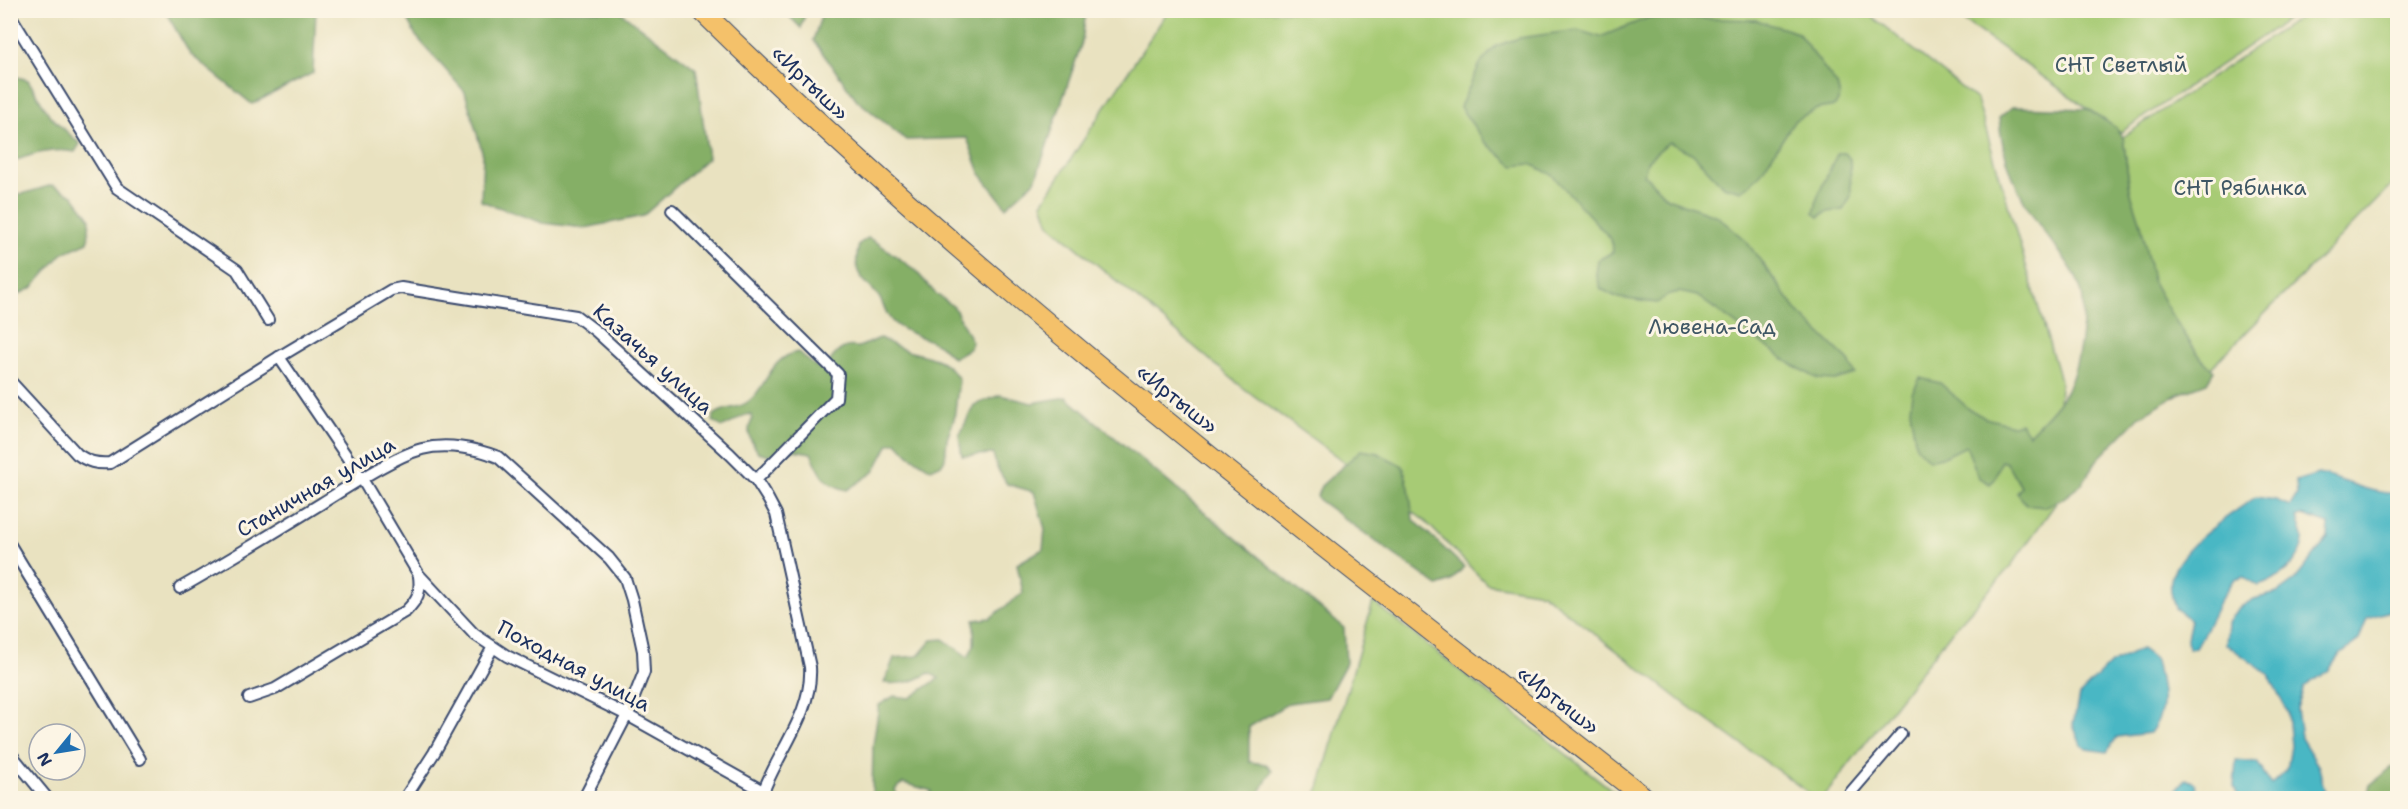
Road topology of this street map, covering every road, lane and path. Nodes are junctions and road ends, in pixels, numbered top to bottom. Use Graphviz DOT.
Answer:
graph roads {
  1 [pos="701,10"];
  2 [pos="10,15"];
  3 [pos="672,210"];
  4 [pos="268,320"];
  5 [pos="279,357"];
  6 [pos="10,381"];
  7 [pos="362,479"];
  8 [pos="756,480"];
  9 [pos="10,545"];
  10 [pos="419,575"];
  11 [pos="180,588"];
  12 [pos="493,647"];
  13 [pos="249,698"];
  14 [pos="627,715"];
  15 [pos="1901,734"];
  16 [pos="10,753"];
  17 [pos="140,759"];
  18 [pos="762,795"];
  19 [pos="47,798"];
  20 [pos="405,798"];
  21 [pos="584,798"];
  22 [pos="1645,798"];
  23 [pos="1846,798"];
  1 -- 22 [label="highway, «Иртыш»"];
  2 -- 4 [label="street"];
  3 -- 8 [label="street"];
  5 -- 6 [label="street, Казачья улица"];
  5 -- 7 [label="street, Походная улица"];
  5 -- 8 [label="street, Казачья улица"];
  7 -- 10 [label="street, Походная улица"];
  7 -- 11 [label="street, Станичная улица"];
  7 -- 14 [label="street, Станичная улица"];
  8 -- 18 [label="street, Казачья улица"];
  9 -- 17 [label="street"];
  10 -- 12 [label="street, Походная улица"];
  10 -- 13 [label="street"];
  12 -- 14 [label="street, Походная улица"];
  12 -- 20 [label="street"];
  14 -- 18 [label="street, Походная улица"];
  14 -- 21 [label="street, Станичная улица"];
  15 -- 23 [label="street"];
  16 -- 19 [label="street"];
}
